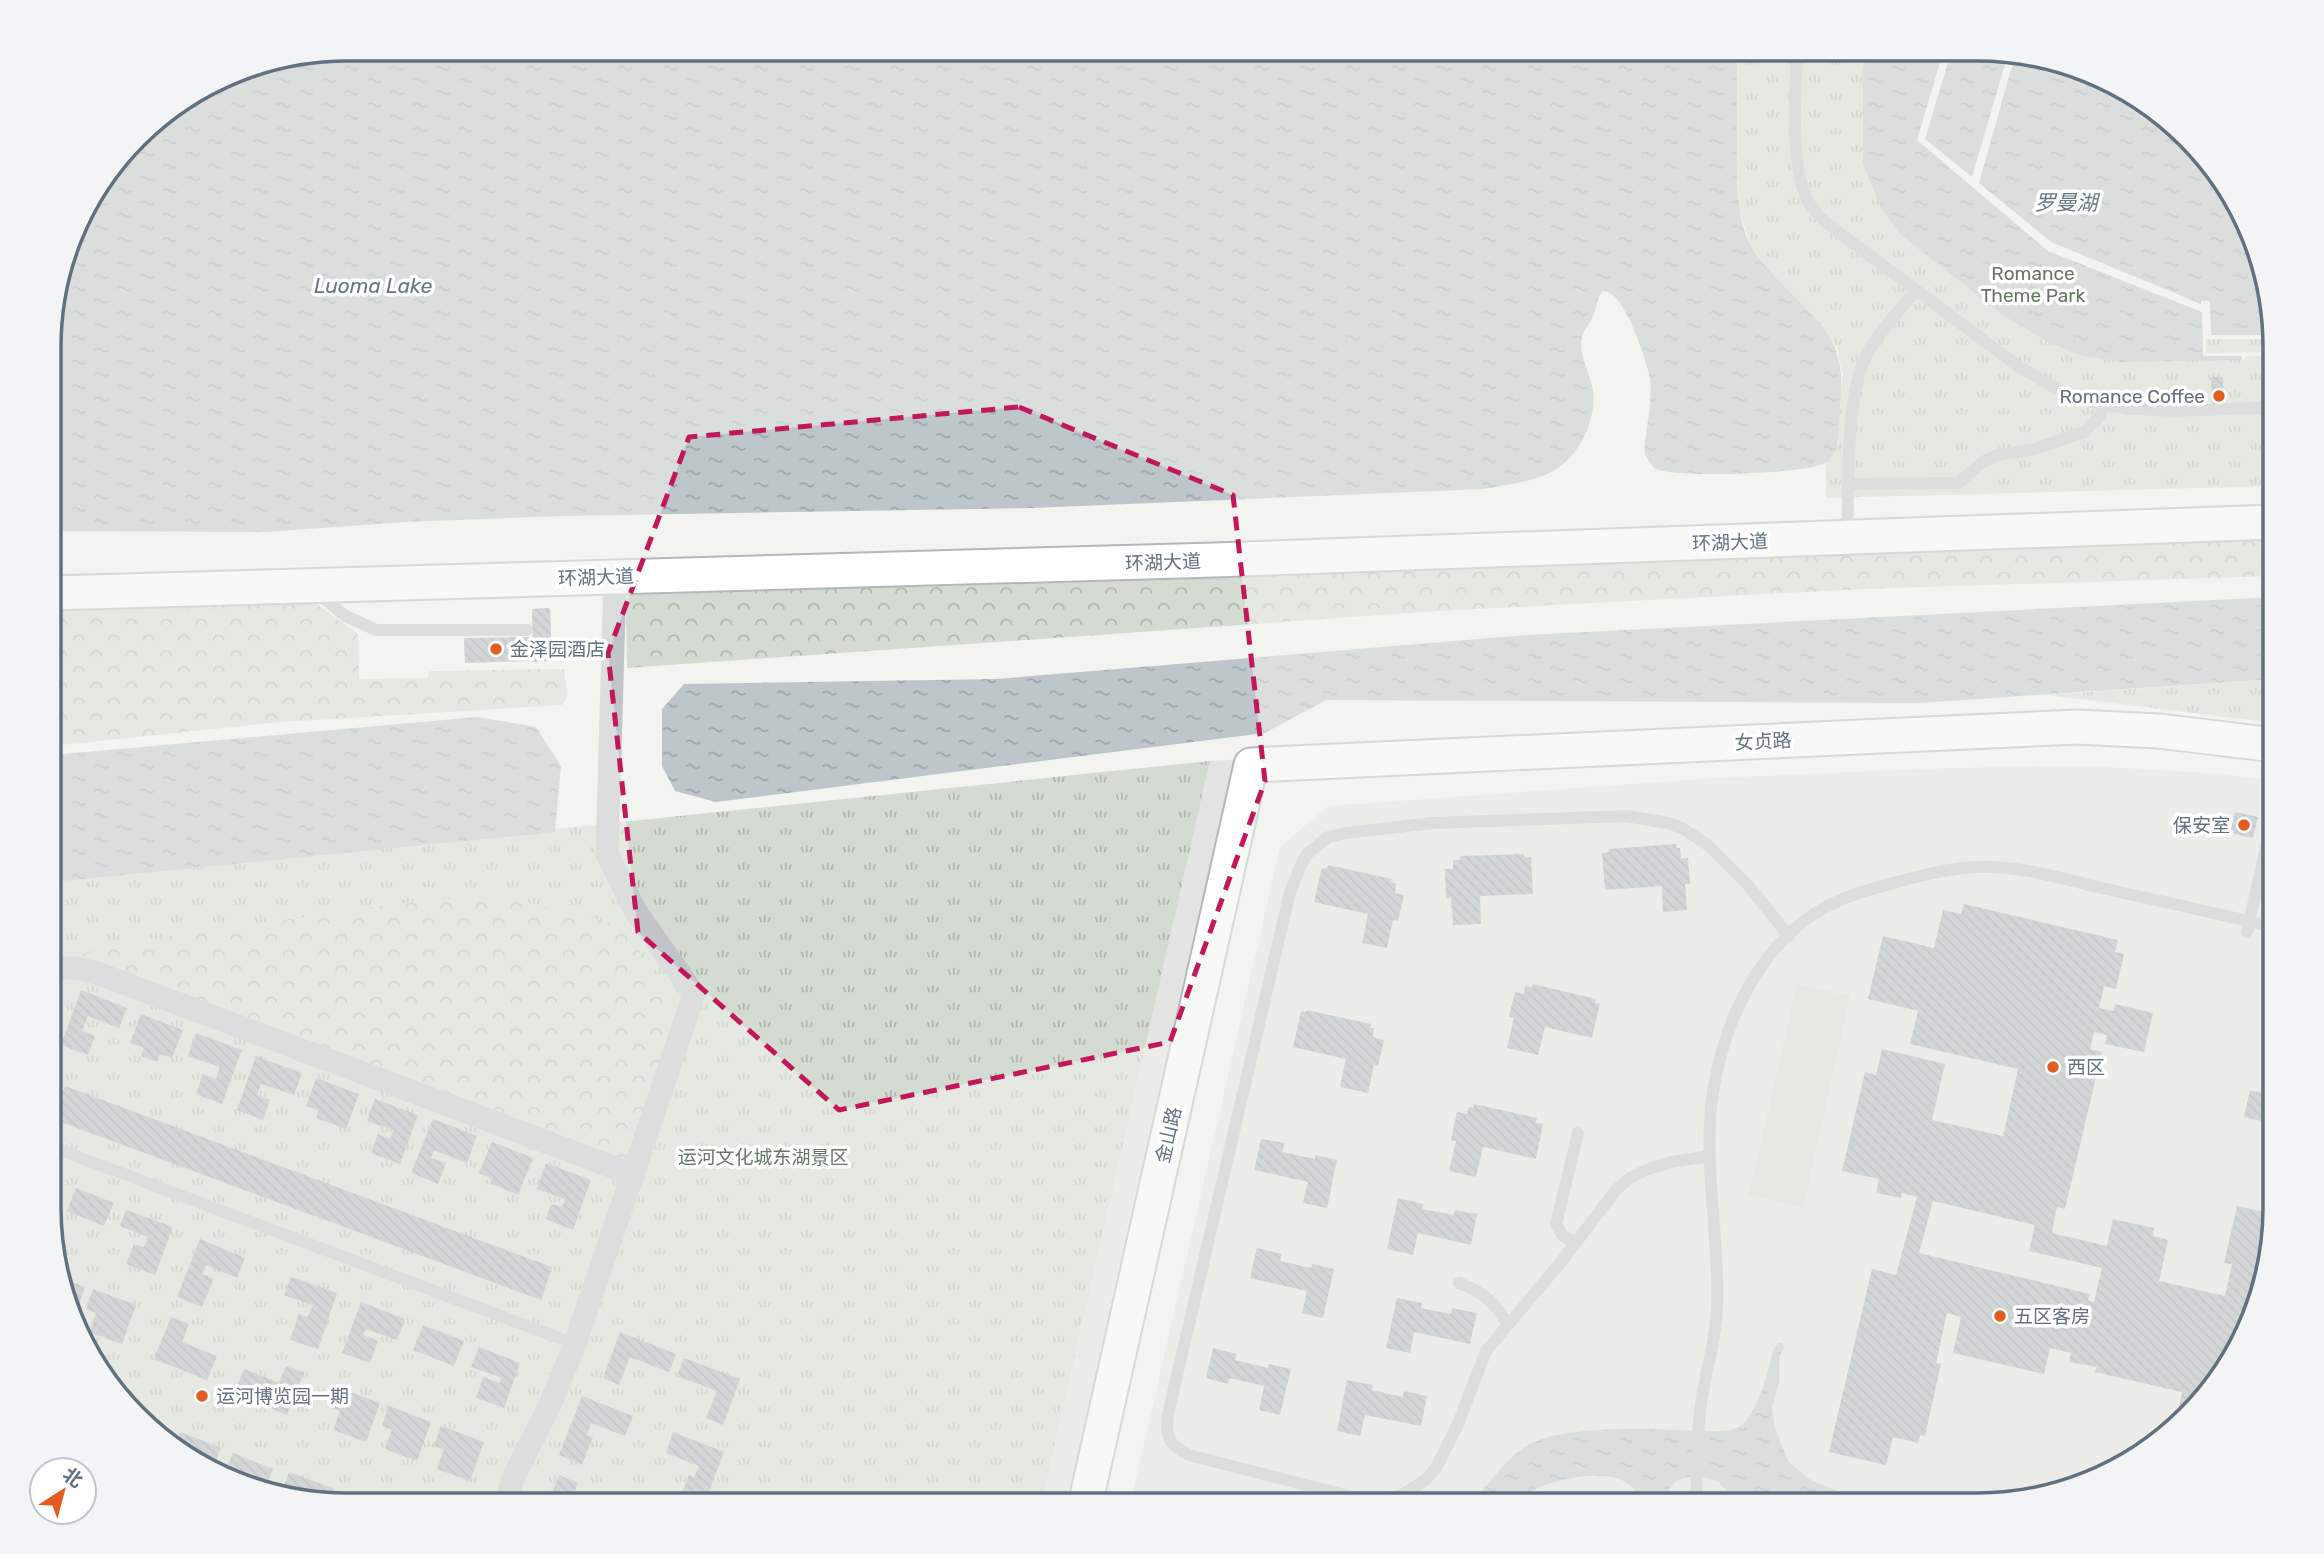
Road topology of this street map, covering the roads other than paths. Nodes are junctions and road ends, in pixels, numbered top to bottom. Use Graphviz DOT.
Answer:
graph roads {
  1 [pos="1797,61"];
  2 [pos="1916,289"];
  3 [pos="2105,404"];
  4 [pos="2263,408"];
  5 [pos="1849,484"];
  6 [pos="2263,522"];
  7 [pos="1847,538"];
  8 [pos="615,577"];
  9 [pos="310,585"];
  10 [pos="61,593"];
  11 [pos="527,630"];
  12 [pos="2263,744"];
  13 [pos="1251,765"];
  14 [pos="2263,860"];
  15 [pos="2248,926"];
  16 [pos="2263,927"];
  17 [pos="1789,936"];
  18 [pos="61,968"];
  19 [pos="1578,1133"];
  20 [pos="61,1151"];
  21 [pos="1710,1156"];
  22 [pos="634,1175"];
  23 [pos="1575,1243"];
  24 [pos="1459,1283"];
  25 [pos="1507,1325"];
  26 [pos="575,1344"];
  27 [pos="509,1493"];
  28 [pos="1088,1493"];
  29 [pos="1337,1493"];
  30 [pos="1405,1493"];
  31 [pos="1697,1493"];
  1 -- 2 [label="lane"];
  2 -- 3 [label="lane"];
  2 -- 5 [label="lane"];
  3 -- 4 [label="lane"];
  3 -- 5 [label="lane"];
  5 -- 7 [label="lane"];
  6 -- 7 [label="main road, 环湖大道"];
  7 -- 8 [label="main road, 环湖大道"];
  8 -- 9 [label="main road, 环湖大道"];
  8 -- 22 [label="street"];
  9 -- 10 [label="main road, 环湖大道"];
  9 -- 11 [label="lane"];
  12 -- 13 [label="main road, 女贞路"];
  13 -- 28 [label="main road, 金山路"];
  14 -- 15 [label="lane"];
  15 -- 16 [label="lane"];
  15 -- 17 [label="lane"];
  17 -- 21 [label="lane"];
  17 -- 29 [label="lane"];
  18 -- 22 [label="street"];
  19 -- 23 [label="lane"];
  20 -- 26 [label="lane"];
  21 -- 23 [label="lane"];
  21 -- 31 [label="lane"];
  22 -- 26 [label="street"];
  23 -- 25 [label="lane"];
  24 -- 25 [label="lane"];
  25 -- 30 [label="lane"];
  26 -- 27 [label="street"];
}
